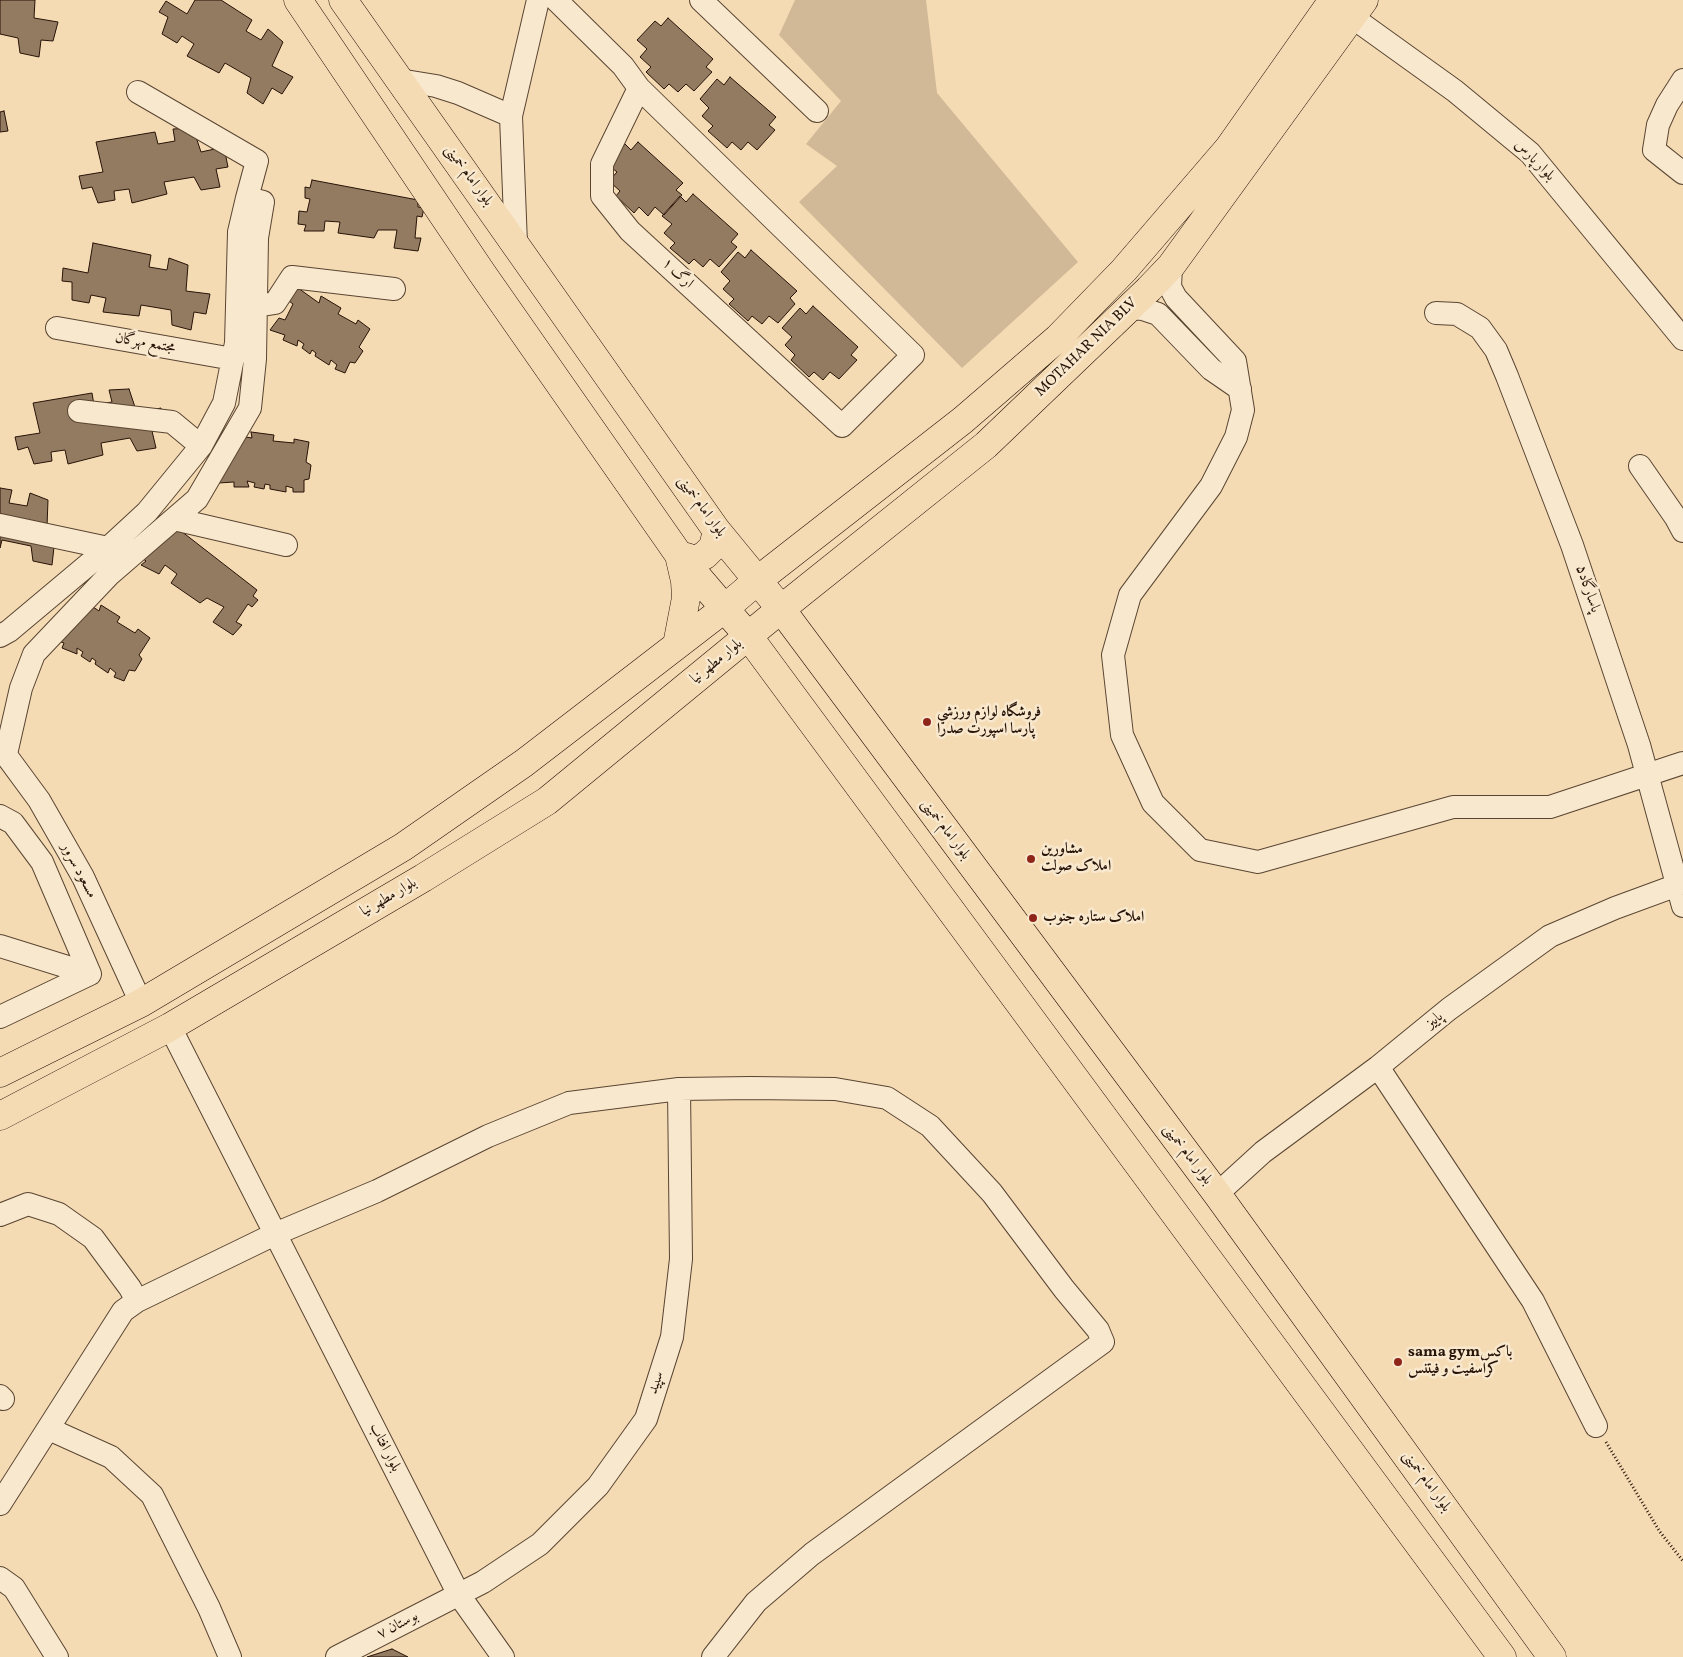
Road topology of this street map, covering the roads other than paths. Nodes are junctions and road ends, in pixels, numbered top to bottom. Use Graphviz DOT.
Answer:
graph roads {
  1 [pos="298,0"];
  2 [pos="343,0"];
  3 [pos="538,0"];
  4 [pos="556,0"];
  5 [pos="701,0"];
  6 [pos="1341,4"];
  7 [pos="399,80"];
  8 [pos="1683,80"];
  9 [pos="640,88"];
  10 [pos="138,92"];
  11 [pos="817,111"];
  12 [pos="511,116"];
  13 [pos="1683,173"];
  14 [pos="247,198"];
  15 [pos="516,244"];
  16 [pos="1171,266"];
  17 [pos="1124,270"];
  18 [pos="1149,289"];
  19 [pos="394,290"];
  20 [pos="256,306"];
  21 [pos="1128,308"];
  22 [pos="1436,313"];
  23 [pos="57,328"];
  24 [pos="1683,339"];
  25 [pos="233,359"];
  26 [pos="1240,389"];
  27 [pos="79,411"];
  28 [pos="201,446"];
  29 [pos="1640,466"];
  30 [pos="174,519"];
  31 [pos="0,525"];
  32 [pos="717,531"];
  33 [pos="1683,531"];
  34 [pos="286,545"];
  35 [pos="108,548"];
  36 [pos="678,555"];
  37 [pos="758,580"];
  38 [pos="724,609"];
  39 [pos="780,610"];
  40 [pos="4,634"];
  41 [pos="749,637"];
  42 [pos="677,645"];
  43 [pos="34,654"];
  44 [pos="817,658"];
  45 [pos="782,682"];
  46 [pos="3,750"];
  47 [pos="1683,763"];
  48 [pos="1647,776"];
  49 [pos="0,816"];
  50 [pos="1681,892"];
  51 [pos="0,946"];
  52 [pos="90,974"];
  53 [pos="141,1002"];
  54 [pos="0,1017"];
  55 [pos="170,1027"];
  56 [pos="1378,1067"];
  57 [pos="0,1073"];
  58 [pos="679,1089"];
  59 [pos="0,1116"];
  60 [pos="1217,1194"];
  61 [pos="0,1215"];
  62 [pos="275,1234"];
  63 [pos="137,1302"];
  64 [pos="1596,1426"];
  65 [pos="49,1429"];
  66 [pos="0,1504"];
  67 [pos="0,1578"];
  68 [pos="459,1595"];
  69 [pos="57,1657"];
  70 [pos="230,1657"];
  71 [pos="337,1657"];
  72 [pos="503,1657"];
  73 [pos="713,1657"];
  74 [pos="1502,1657"];
  75 [pos="1552,1657"];
  1 -- 36 [label="main road"];
  2 -- 7 [label="main road, بلوار امام خمینی"];
  3 -- 12 [label="street"];
  4 -- 9 [label="street"];
  5 -- 11 [label="street"];
  6 -- 16 [label="main road, MOTAHAR NIA BLV"];
  6 -- 17 [label="main road, MOTAHAR NIA BLV"];
  6 -- 24 [label="street, بلوار پارس"];
  7 -- 12 [label="street"];
  7 -- 15 [label="main road, بلوار امام خمینی"];
  8 -- 13 [label="street"];
  9 -- 9 [label="street, ارگ ۱"];
  10 -- 14 [label="street"];
  12 -- 15 [label="street"];
  14 -- 20 [label="street"];
  14 -- 25 [label="street"];
  15 -- 32 [label="main road, بلوار امام خمینی"];
  16 -- 18 [label="main road, MOTAHAR NIA BLV"];
  16 -- 26 [label="street"];
  17 -- 18 [label="main road"];
  17 -- 37 [label="main road, MOTAHAR NIA BLV"];
  18 -- 21 [label="main road, MOTAHAR NIA BLV"];
  19 -- 20 [label="street"];
  20 -- 30 [label="street"];
  21 -- 26 [label="street"];
  21 -- 39 [label="main road, MOTAHAR NIA BLV"];
  22 -- 48 [label="street, پاسارگاد۵"];
  23 -- 25 [label="street, مجتمع مهرگان"];
  25 -- 28 [label="street"];
  26 -- 48 [label="street"];
  27 -- 28 [label="street"];
  28 -- 35 [label="street"];
  29 -- 33 [label="street"];
  30 -- 34 [label="street"];
  30 -- 43 [label="street"];
  31 -- 35 [label="street"];
  32 -- 36 [label="main road"];
  32 -- 37 [label="main road, بلوار امام خمینی"];
  35 -- 40 [label="street"];
  36 -- 38 [label="main road"];
  36 -- 42 [label="main road"];
  37 -- 38 [label="main road, MOTAHAR NIA BLV"];
  37 -- 39 [label="main road, بلوار امام خمینی"];
  38 -- 41 [label="main road"];
  38 -- 42 [label="main road"];
  39 -- 41 [label="main road, MOTAHAR NIA BLV"];
  39 -- 44 [label="main road, بلوار امام خمینی"];
  40 -- 43 [label="street"];
  41 -- 45 [label="main road"];
  41 -- 55 [label="main road, بلوار مطهر نیا"];
  42 -- 53 [label="main road"];
  43 -- 46 [label="street"];
  44 -- 45 [label="main road"];
  44 -- 60 [label="main road, بلوار امام خمینی"];
  45 -- 74 [label="main road"];
  46 -- 53 [label="street, مسعود سرور"];
  47 -- 48 [label="street"];
  48 -- 50 [label="street, پاسارگاد۵"];
  49 -- 52 [label="street"];
  50 -- 56 [label="street, پاییز"];
  51 -- 52 [label="street"];
  52 -- 54 [label="street"];
  53 -- 57 [label="main road"];
  55 -- 59 [label="main road, بلوار مطهر نیا"];
  55 -- 62 [label="street, بلوار افتاب"];
  56 -- 60 [label="street, پاییز"];
  56 -- 64 [label="street"];
  58 -- 62 [label="street"];
  58 -- 68 [label="street, سپید"];
  58 -- 73 [label="street"];
  60 -- 75 [label="main road, بلوار امام خمینی"];
  61 -- 63 [label="street"];
  62 -- 63 [label="street"];
  62 -- 68 [label="street, بلوار افتاب"];
  63 -- 65 [label="street"];
  65 -- 66 [label="street"];
  65 -- 70 [label="street"];
  67 -- 69 [label="street"];
  68 -- 71 [label="street, بوستان ۷"];
  68 -- 72 [label="street, بلوار افتاب"];
}
